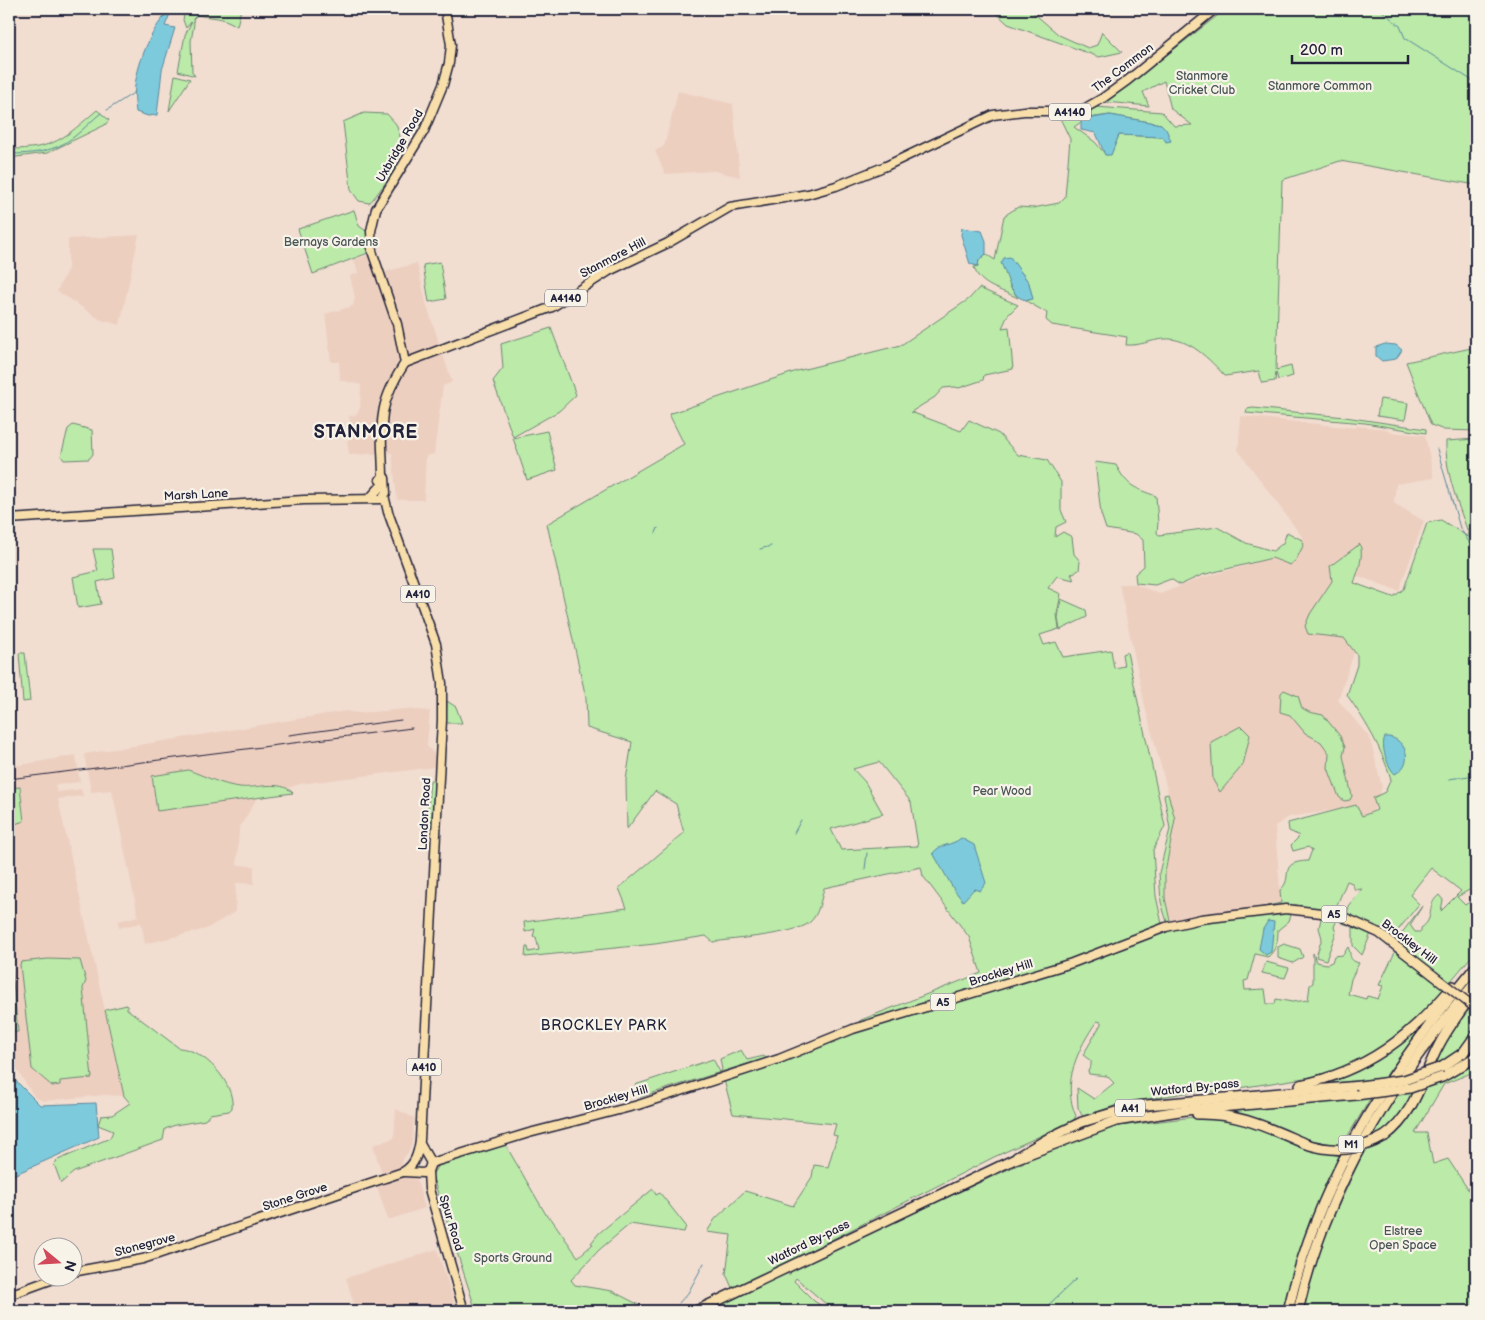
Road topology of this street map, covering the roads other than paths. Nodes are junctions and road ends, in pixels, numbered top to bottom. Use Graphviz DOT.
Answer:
graph roads {
  1 [pos="445,9"];
  2 [pos="1215,9"];
  3 [pos="1002,112"];
  4 [pos="405,363"];
  5 [pos="383,476"];
  6 [pos="380,486"];
  7 [pos="384,497"];
  8 [pos="370,498"];
  9 [pos="9,519"];
  10 [pos="1476,958"];
  11 [pos="1476,966"];
  12 [pos="1476,982"];
  13 [pos="1476,988"];
  14 [pos="1476,1010"];
  15 [pos="1476,1035"];
  16 [pos="1476,1057"];
  17 [pos="1256,1094"];
  18 [pos="1126,1119"];
  19 [pos="420,1140"];
  20 [pos="1015,1159"];
  21 [pos="414,1161"];
  22 [pos="428,1164"];
  23 [pos="403,1172"];
  24 [pos="419,1173"];
  25 [pos="429,1189"];
  26 [pos="194,1242"];
  27 [pos="82,1269"];
  28 [pos="32,1287"];
  29 [pos="460,1293"];
  30 [pos="9,1295"];
  31 [pos="464,1311"];
  32 [pos="468,1311"];
  33 [pos="696,1311"];
  34 [pos="1288,1311"];
  35 [pos="1298,1311"];
  1 -- 4 [label="main road, Uxbridge Road"];
  2 -- 3 [label="main road, The Common / A4140"];
  3 -- 4 [label="main road, Stanmore Hill / A4140"];
  4 -- 5 [label="main road, A410"];
  5 -- 6 [label="main road, A410"];
  5 -- 7 [label="main road, A410"];
  6 -- 7 [label="main road, A410"];
  6 -- 8 [label="main road"];
  7 -- 8 [label="main road, Marsh Lane"];
  7 -- 19 [label="main road, London Road / A410"];
  8 -- 9 [label="main road, Marsh Lane"];
  10 -- 17 [label="highway"];
  11 -- 34 [label="highway, M1"];
  12 -- 35 [label="highway, M1"];
  13 -- 18 [label="highway, M1, bridge"];
  14 -- 22 [label="main road, Brockley Hill / A5, bridge"];
  15 -- 17 [label="highway, Watford By-pass / A41, bridge"];
  16 -- 18 [label="highway, Watford By-pass / A41, bridge"];
  17 -- 20 [label="highway, Watford By-pass / A41"];
  18 -- 20 [label="highway, Watford By-pass / A41"];
  19 -- 21 [label="main road, London Road / A410"];
  19 -- 22 [label="main road, London Road / A410"];
  20 -- 33 [label="highway, Watford By-pass / A41"];
  21 -- 22 [label="main road, A5"];
  21 -- 23 [label="main road, Stone Grove / A5"];
  21 -- 24 [label="main road, Spur Road"];
  22 -- 24 [label="main road, A5"];
  22 -- 25 [label="main road, Spur Road / A410"];
  23 -- 24 [label="main road, Stone Grove / A5"];
  23 -- 26 [label="main road, Stone Grove / A5"];
  24 -- 25 [label="main road, Spur Road / A410"];
  25 -- 29 [label="main road, Spur Road / A410"];
  26 -- 27 [label="main road, Stonegrove / A5"];
  28 -- 30 [label="main road"];
  29 -- 31 [label="main road, Spur Road / A410"];
  29 -- 32 [label="main road, Spur Road / A410"];
}
